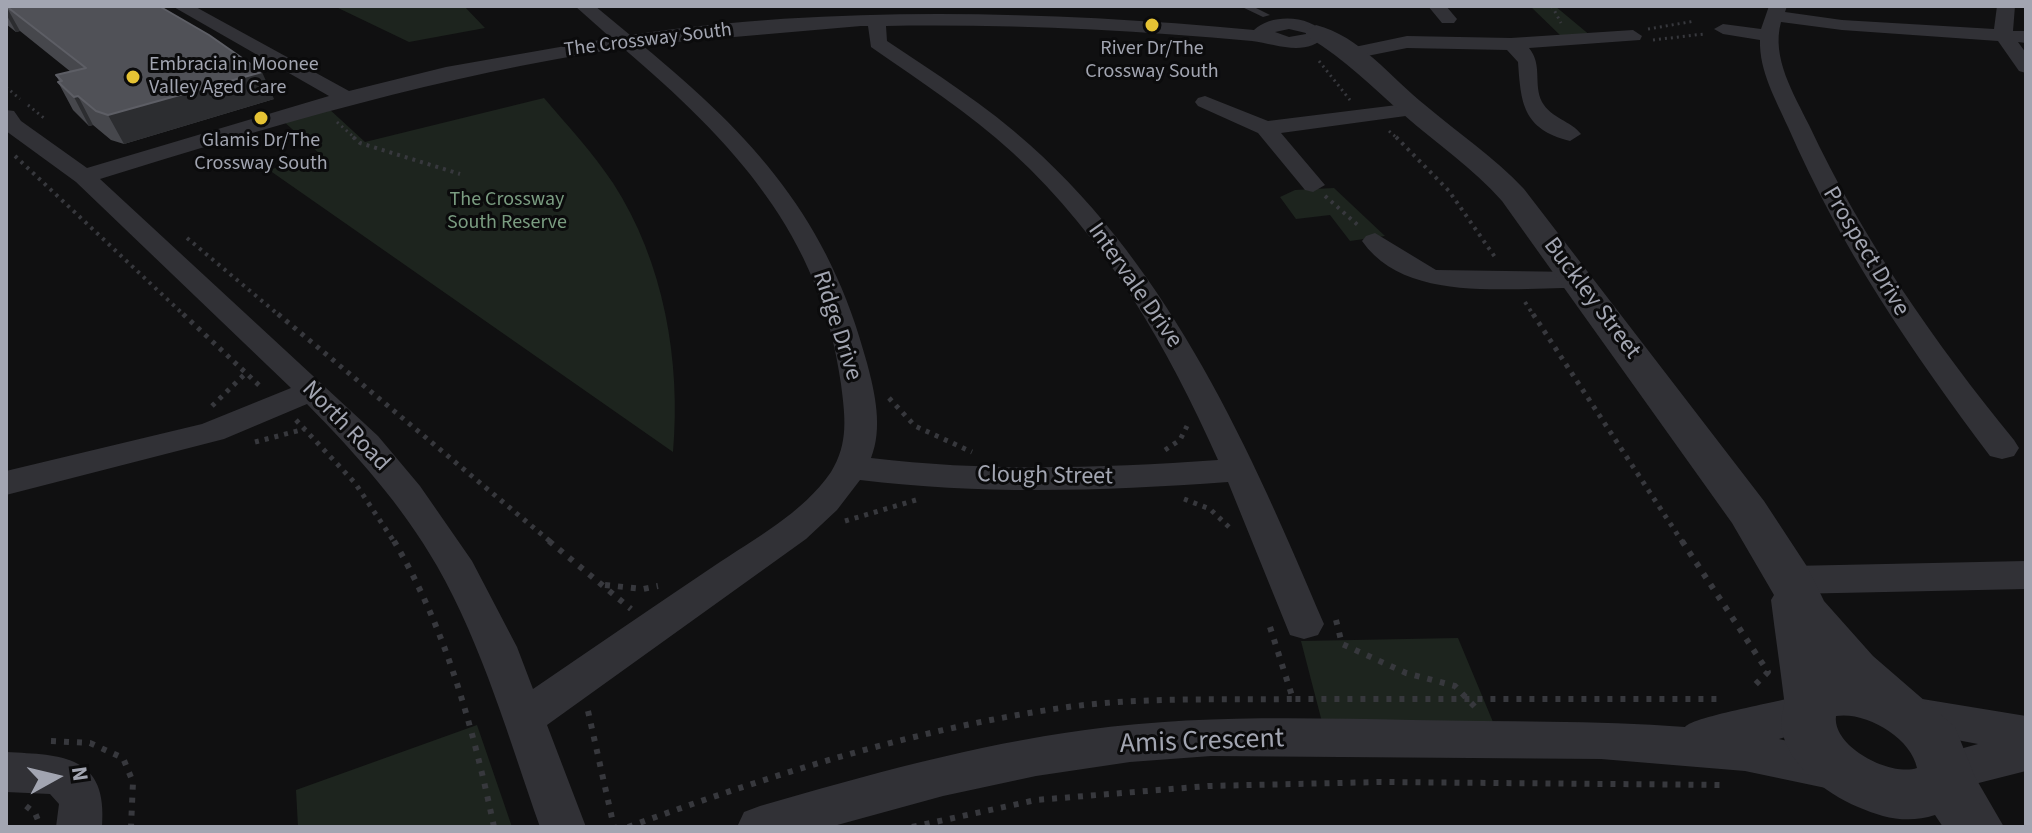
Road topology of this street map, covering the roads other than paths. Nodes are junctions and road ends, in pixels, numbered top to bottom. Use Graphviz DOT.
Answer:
graph roads {
  1 [pos="181,6"];
  2 [pos="584,6"];
  3 [pos="1244,6"];
  4 [pos="2006,6"];
  5 [pos="1024,13"];
  6 [pos="813,14"];
  7 [pos="1774,19"];
  8 [pos="877,20"];
  9 [pos="1266,20"];
  10 [pos="1723,29"];
  11 [pos="2003,35"];
  12 [pos="1633,36"];
  13 [pos="2026,37"];
  14 [pos="1319,40"];
  15 [pos="626,42"];
  16 [pos="1511,44"];
  17 [pos="2026,67"];
  18 [pos="347,98"];
  19 [pos="1205,102"];
  20 [pos="1413,109"];
  21 [pos="8,123"];
  22 [pos="1266,128"];
  23 [pos="1570,134"];
  24 [pos="84,177"];
  25 [pos="1313,185"];
  26 [pos="1375,241"];
  27 [pos="1577,280"];
  28 [pos="296,398"];
  29 [pos="2002,448"];
  30 [pos="865,469"];
  31 [pos="1228,470"];
  32 [pos="6,483"];
  33 [pos="2026,575"];
  34 [pos="1791,580"];
  35 [pos="1304,624"];
  36 [pos="1809,708"];
  37 [pos="1900,712"];
  38 [pos="525,717"];
  39 [pos="2026,734"];
  40 [pos="1655,741"];
  41 [pos="2026,752"];
  42 [pos="1946,774"];
  43 [pos="1856,779"];
  44 [pos="11,788"];
  45 [pos="79,827"];
  46 [pos="563,827"];
  47 [pos="760,827"];
  48 [pos="1920,827"];
  49 [pos="1975,827"];
  1 -- 18 [label="street"];
  2 -- 15 [label="street, Ridge Drive"];
  3 -- 9 [label="lane"];
  4 -- 11 [label="street"];
  5 -- 8 [label="street, The Crossway South"];
  5 -- 9 [label="street, The Crossway South"];
  6 -- 8 [label="street, The Crossway South"];
  6 -- 15 [label="street, The Crossway South"];
  7 -- 10 [label="street"];
  7 -- 11 [label="street"];
  7 -- 29 [label="street, Prospect Drive"];
  8 -- 31 [label="street, Intervale Drive"];
  9 -- 14 [label="street, The Crossway South"];
  9 -- 14 [label="street"];
  11 -- 13 [label="street"];
  11 -- 17 [label="street"];
  12 -- 16 [label="street, The Crossway South"];
  14 -- 16 [label="street, The Crossway South"];
  14 -- 20 [label="street, Buckley Street"];
  15 -- 18 [label="street, The Crossway South"];
  15 -- 30 [label="street, Ridge Drive"];
  16 -- 23 [label="street"];
  18 -- 24 [label="street, The Crossway South"];
  19 -- 22 [label="street"];
  20 -- 22 [label="street"];
  20 -- 27 [label="street, Buckley Street"];
  21 -- 24 [label="street, North Road"];
  22 -- 25 [label="street"];
  24 -- 28 [label="street, North Road"];
  26 -- 27 [label="street"];
  27 -- 34 [label="street, Buckley Street"];
  28 -- 32 [label="street"];
  28 -- 38 [label="street, North Road"];
  30 -- 31 [label="street, Clough Street"];
  30 -- 38 [label="street, Ridge Drive"];
  31 -- 35 [label="street, Intervale Drive"];
  33 -- 34 [label="street"];
  34 -- 36 [label="street, Buckley Street"];
  34 -- 37 [label="street, Buckley Street"];
  36 -- 37 [label="street"];
  36 -- 40 [label="street, Amis Crescent"];
  36 -- 43 [label="street, Buckley Street"];
  37 -- 39 [label="street"];
  37 -- 42 [label="street, Buckley Street"];
  38 -- 46 [label="street, North Road"];
  40 -- 43 [label="street, Amis Crescent"];
  40 -- 47 [label="street, Amis Crescent"];
  41 -- 42 [label="street"];
  42 -- 43 [label="street"];
  42 -- 49 [label="street"];
  43 -- 48 [label="street"];
  44 -- 45 [label="street"];
}
